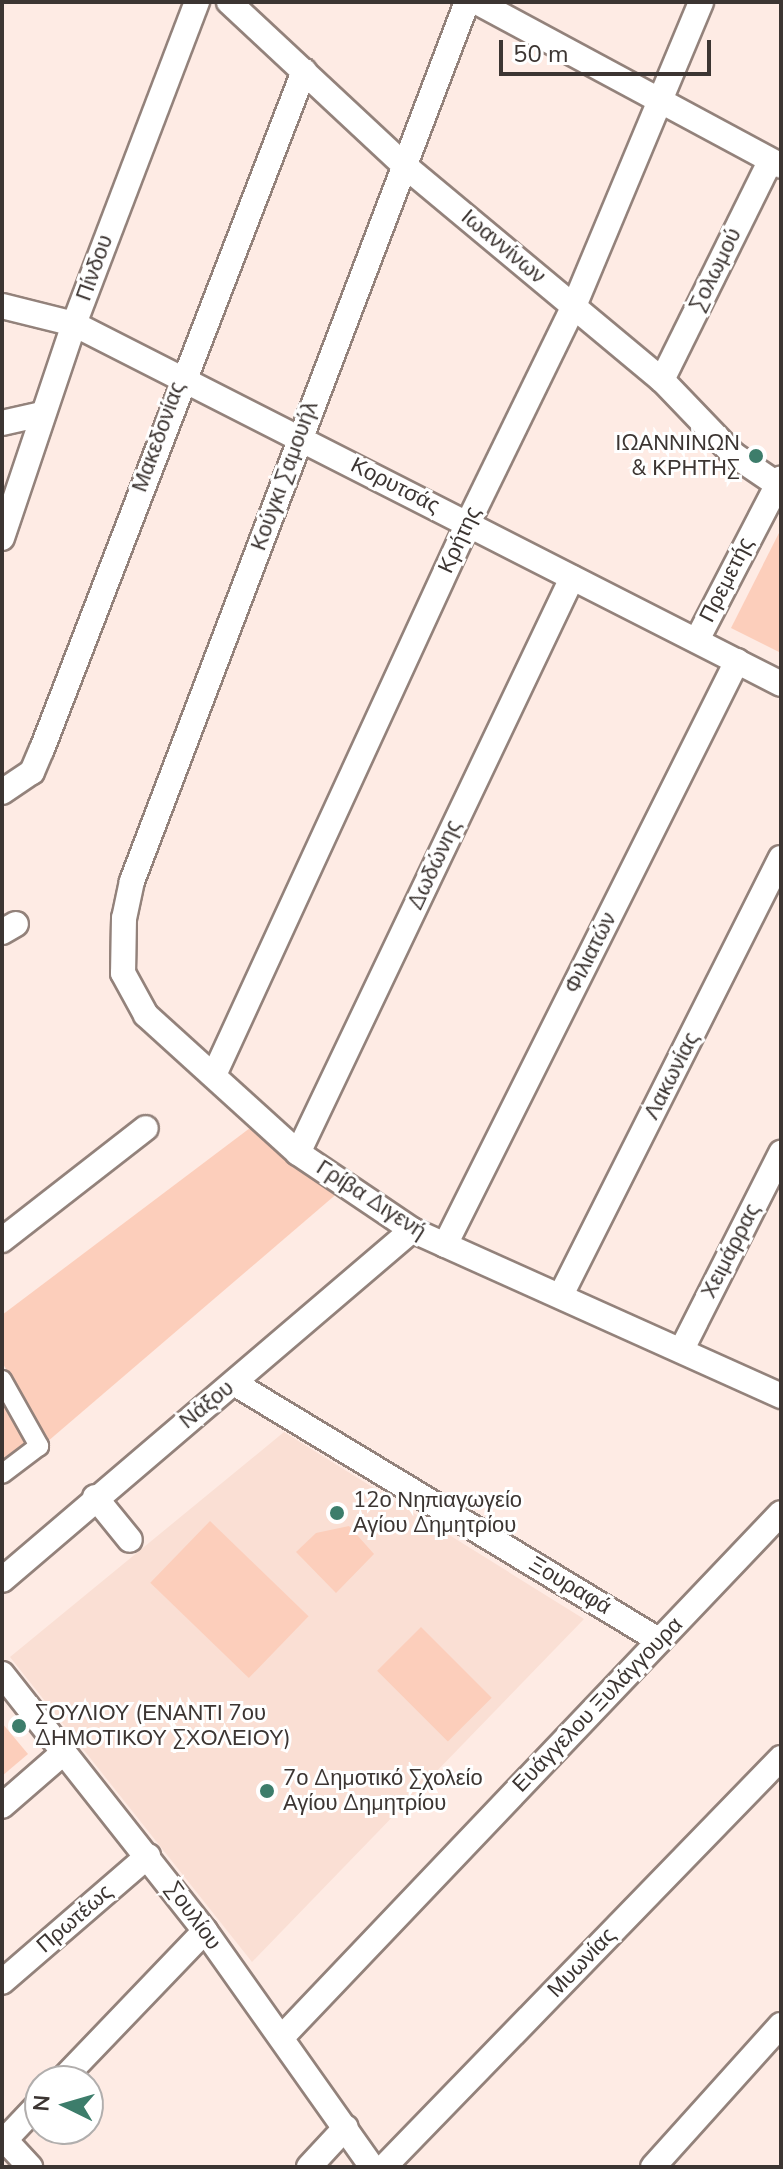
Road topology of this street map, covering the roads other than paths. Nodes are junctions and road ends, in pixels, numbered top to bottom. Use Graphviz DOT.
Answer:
graph roads {
  1 [pos="197,2"];
  2 [pos="467,2"];
  3 [pos="477,2"];
  4 [pos="701,2"];
  5 [pos="240,7"];
  6 [pos="304,71"];
  7 [pos="661,102"];
  8 [pos="776,164"];
  9 [pos="405,166"];
  10 [pos="2,306"];
  11 [pos="574,306"];
  12 [pos="74,324"];
  13 [pos="181,379"];
  14 [pos="662,380"];
  15 [pos="42,414"];
  16 [pos="2,423"];
  17 [pos="298,436"];
  18 [pos="780,483"];
  19 [pos="468,523"];
  20 [pos="2,538"];
  21 [pos="572,578"];
  22 [pos="697,640"];
  23 [pos="737,661"];
  24 [pos="781,684"];
  25 [pos="2,792"];
  26 [pos="781,858"];
  27 [pos="121,955"];
  28 [pos="214,1075"];
  29 [pos="146,1128"];
  30 [pos="298,1153"];
  31 [pos="781,1153"];
  32 [pos="412,1230"];
  33 [pos="2,1240"];
  34 [pos="445,1245"];
  35 [pos="562,1293"];
  36 [pos="682,1349"];
  37 [pos="2,1380"];
  38 [pos="234,1383"];
  39 [pos="781,1396"];
  40 [pos="2,1474"];
  41 [pos="95,1497"];
  42 [pos="781,1513"];
  43 [pos="130,1540"];
  44 [pos="2,1580"];
  45 [pos="659,1640"];
  46 [pos="4,1682"];
  47 [pos="63,1753"];
  48 [pos="781,1758"];
  49 [pos="2,1806"];
  50 [pos="148,1856"];
  51 [pos="205,1931"];
  52 [pos="2,1982"];
  53 [pos="781,2025"];
  54 [pos="283,2036"];
  55 [pos="76,2065"];
  56 [pos="24,2119"];
  57 [pos="346,2127"];
  58 [pos="3,2141"];
  59 [pos="30,2167"];
  60 [pos="309,2167"];
  61 [pos="372,2167"];
  62 [pos="384,2167"];
  63 [pos="653,2167"];
  1 -- 12 [label="street, Πίνδου"];
  2 -- 9 [label="street, Κούγκι Σαμουήλ"];
  3 -- 7 [label="street"];
  4 -- 7 [label="street, Κρήτης"];
  5 -- 6 [label="street, Ιωαννίνων"];
  6 -- 9 [label="street, Ιωαννίνων"];
  6 -- 13 [label="street, Μακεδονίας"];
  7 -- 8 [label="street"];
  7 -- 11 [label="street, Κρήτης"];
  8 -- 14 [label="street, Σολωμού"];
  9 -- 11 [label="street, Ιωαννίνων"];
  9 -- 17 [label="street, Κούγκι Σαμουήλ"];
  10 -- 12 [label="street, Κορυτσάς"];
  11 -- 14 [label="street, Ιωαννίνων"];
  11 -- 19 [label="street, Κρήτης"];
  12 -- 13 [label="street, Κορυτσάς"];
  12 -- 15 [label="street, Πίνδου"];
  13 -- 17 [label="street, Κορυτσάς"];
  13 -- 25 [label="street, Μακεδονίας"];
  14 -- 18 [label="street, Ιωαννίνων"];
  15 -- 16 [label="street"];
  15 -- 20 [label="street, Πίνδου"];
  17 -- 19 [label="street, Κορυτσάς"];
  17 -- 27 [label="street, Κούγκι Σαμουήλ"];
  18 -- 22 [label="street, Πρεμετής"];
  19 -- 21 [label="street, Κορυτσάς"];
  19 -- 28 [label="street, Κρήτης"];
  21 -- 22 [label="street, Κορυτσάς"];
  21 -- 30 [label="street, Δωδώνης"];
  22 -- 23 [label="street, Κορυτσάς"];
  23 -- 24 [label="street, Κορυτσάς"];
  23 -- 34 [label="street, Φιλιατών"];
  26 -- 35 [label="street, Λακωνίας"];
  27 -- 28 [label="street, Γρίβα Διγενή"];
  28 -- 30 [label="street, Γρίβα Διγενή"];
  29 -- 33 [label="street"];
  30 -- 32 [label="street, Γρίβα Διγενή"];
  31 -- 36 [label="street, Χειμάρρας"];
  32 -- 34 [label="street, Γρίβα Διγενή"];
  32 -- 38 [label="street, Νάξου"];
  34 -- 35 [label="street, Γρίβα Διγενή"];
  35 -- 36 [label="street, Γρίβα Διγενή"];
  36 -- 39 [label="street, Γρίβα Διγενή"];
  37 -- 40 [label="street"];
  38 -- 41 [label="street, Νάξου"];
  38 -- 45 [label="street, Ξουραφά"];
  41 -- 43 [label="street"];
  41 -- 44 [label="street, Νάξου"];
  42 -- 45 [label="street, Ευάγγελου Ξυλάγγουρα"];
  45 -- 54 [label="street, Ευάγγελου Ξυλάγγουρα"];
  46 -- 47 [label="street, Σουλίου"];
  47 -- 49 [label="street"];
  47 -- 50 [label="street, Σουλίου"];
  48 -- 62 [label="street, Μυωνίας"];
  50 -- 51 [label="street, Σουλίου"];
  50 -- 52 [label="street, Πρωτέως"];
  51 -- 54 [label="street, Σουλίου"];
  51 -- 55 [label="street"];
  53 -- 63 [label="street"];
  54 -- 57 [label="street, Σουλίου"];
  56 -- 58 [label="street"];
  57 -- 60 [label="street"];
  57 -- 61 [label="street, Σουλίου"];
  58 -- 59 [label="street"];
}
